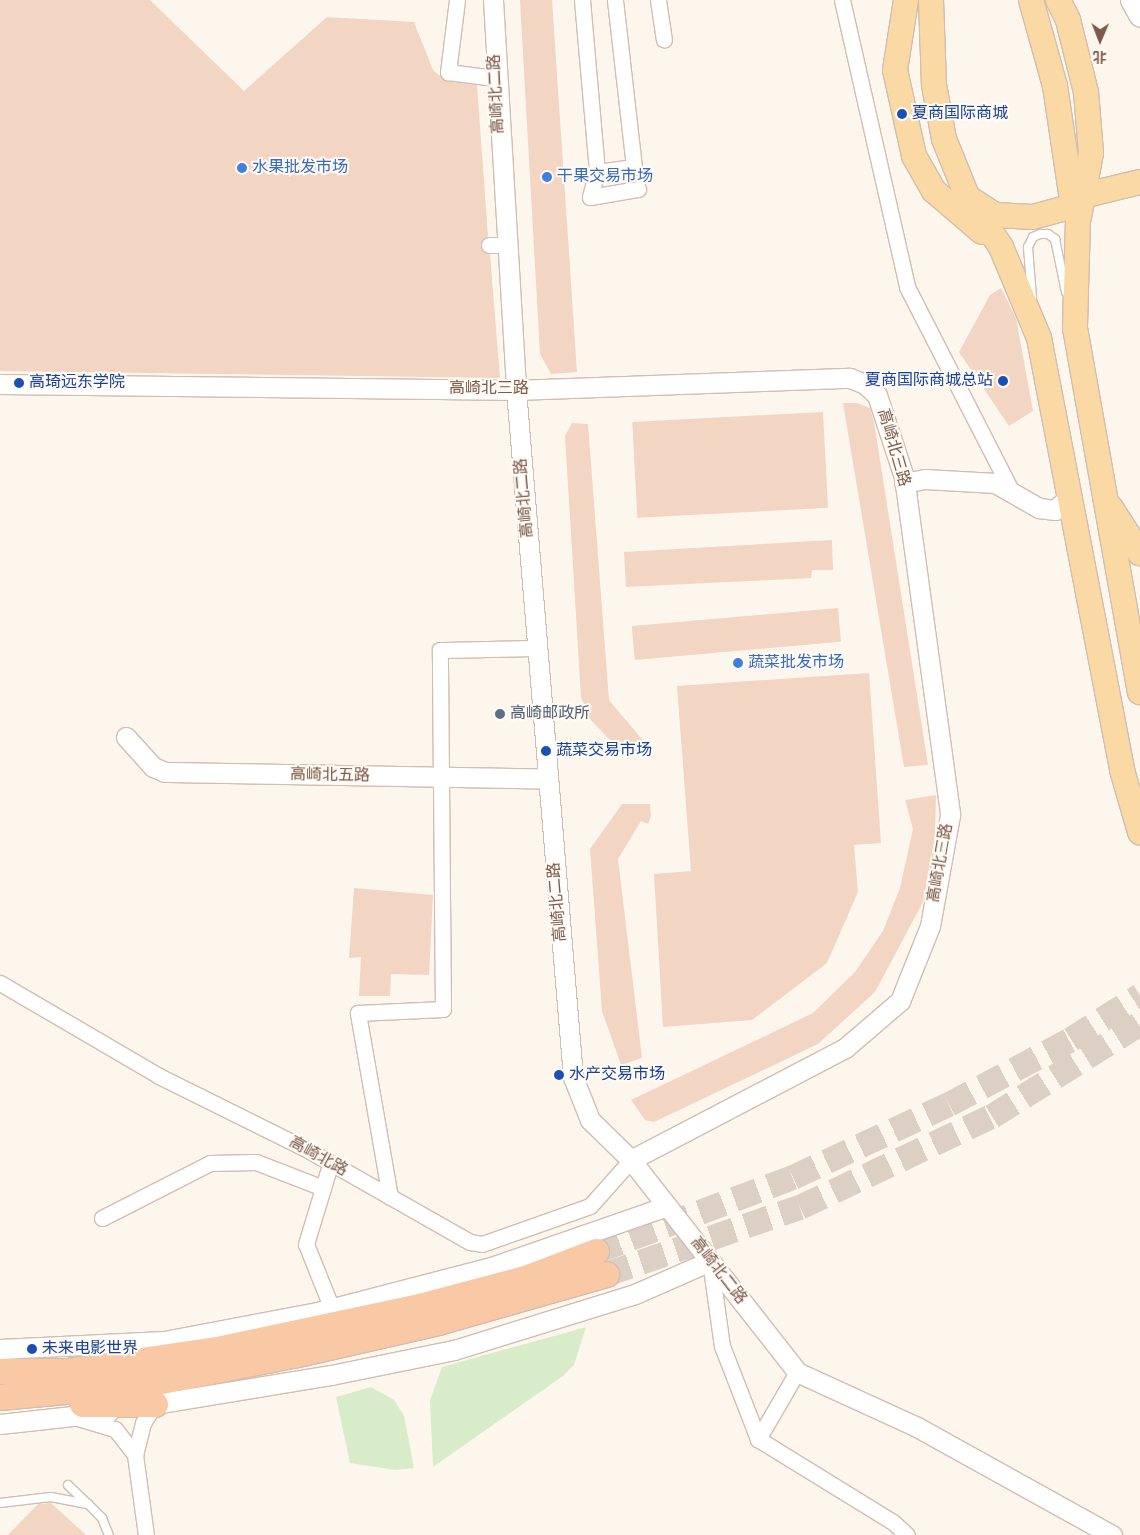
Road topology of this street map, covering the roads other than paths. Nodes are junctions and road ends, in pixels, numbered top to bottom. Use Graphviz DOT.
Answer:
graph roads {
  1 [pos="457,0"];
  2 [pos="493,0"];
  3 [pos="582,0"];
  4 [pos="615,0"];
  5 [pos="658,0"];
  6 [pos="842,0"];
  7 [pos="906,0"];
  8 [pos="931,0"];
  9 [pos="1030,0"];
  10 [pos="1058,0"];
  11 [pos="1131,0"];
  12 [pos="1140,16"];
  13 [pos="664,40"];
  14 [pos="496,78"];
  15 [pos="597,172"];
  16 [pos="1140,172"];
  17 [pos="1140,182"];
  18 [pos="638,189"];
  19 [pos="966,196"];
  20 [pos="1081,200"];
  21 [pos="1001,247"];
  22 [pos="1075,328"];
  23 [pos="1039,338"];
  24 [pos="0,384"];
  25 [pos="516,390"];
  26 [pos="904,483"];
  27 [pos="1010,488"];
  28 [pos="1068,498"];
  29 [pos="1105,498"];
  30 [pos="1140,553"];
  31 [pos="537,648"];
  32 [pos="1140,692"];
  33 [pos="126,737"];
  34 [pos="443,778"];
  35 [pos="548,779"];
  36 [pos="1140,832"];
  37 [pos="0,983"];
  38 [pos="631,1160"];
  39 [pos="330,1166"];
  40 [pos="323,1188"];
  41 [pos="390,1197"];
  42 [pos="667,1206"];
  43 [pos="102,1218"];
  44 [pos="596,1251"];
  45 [pos="710,1261"];
  46 [pos="606,1274"];
  47 [pos="332,1309"];
  48 [pos="164,1341"];
  49 [pos="0,1364"];
  50 [pos="797,1372"];
  51 [pos="0,1397"];
  52 [pos="0,1403"];
  53 [pos="156,1404"];
  54 [pos="78,1418"];
  55 [pos="0,1424"];
  56 [pos="758,1439"];
  57 [pos="135,1455"];
  58 [pos="68,1485"];
  59 [pos="0,1503"];
  60 [pos="88,1504"];
  61 [pos="109,1535"];
  62 [pos="146,1535"];
  63 [pos="907,1535"];
  64 [pos="1112,1535"];
  1 -- 14 [label="street"];
  2 -- 14 [label="street, 高崎北二路"];
  3 -- 15 [label="street"];
  4 -- 15 [label="street"];
  5 -- 13 [label="street"];
  6 -- 27 [label="street"];
  7 -- 21 [label="main road"];
  8 -- 19 [label="main road"];
  9 -- 20 [label="main road"];
  10 -- 20 [label="main road"];
  11 -- 12 [label="main road"];
  14 -- 25 [label="street, 高崎北二路"];
  15 -- 18 [label="street"];
  16 -- 20 [label="main road"];
  17 -- 20 [label="main road"];
  19 -- 20 [label="main road"];
  19 -- 21 [label="main road"];
  20 -- 22 [label="main road"];
  21 -- 23 [label="main road"];
  22 -- 23 [label="lane"];
  22 -- 29 [label="main road"];
  23 -- 28 [label="main road"];
  24 -- 25 [label="street, 高崎北三路"];
  25 -- 26 [label="street, 高崎北三路"];
  25 -- 31 [label="street, 高崎北二路"];
  26 -- 27 [label="street"];
  26 -- 38 [label="street, 高崎北三路"];
  27 -- 28 [label="street"];
  28 -- 36 [label="main road"];
  29 -- 30 [label="main road"];
  29 -- 32 [label="main road"];
  31 -- 34 [label="street"];
  31 -- 35 [label="street, 高崎北二路"];
  33 -- 34 [label="street, 高崎北五路"];
  34 -- 35 [label="street, 高崎北五路"];
  34 -- 41 [label="street"];
  35 -- 38 [label="street, 高崎北二路"];
  37 -- 39 [label="street, 高崎北路"];
  38 -- 41 [label="street, 高崎北路"];
  38 -- 42 [label="street, 高崎北二路"];
  39 -- 40 [label="street"];
  39 -- 41 [label="street, 高崎北路"];
  40 -- 43 [label="street"];
  40 -- 47 [label="street"];
  42 -- 45 [label="street, 高崎北二路"];
  42 -- 47 [label="street"];
  44 -- 49 [label="highway"];
  45 -- 50 [label="street, 高崎北二路"];
  45 -- 53 [label="street"];
  45 -- 56 [label="street"];
  46 -- 51 [label="highway"];
  47 -- 48 [label="street"];
  48 -- 49 [label="highway"];
  50 -- 56 [label="street"];
  50 -- 64 [label="street, 高崎北二路"];
  52 -- 53 [label="highway"];
  53 -- 54 [label="street"];
  53 -- 57 [label="street"];
  54 -- 55 [label="street"];
  54 -- 57 [label="street"];
  56 -- 63 [label="street"];
  57 -- 62 [label="street"];
  58 -- 60 [label="lane"];
  59 -- 60 [label="lane"];
  60 -- 61 [label="lane"];
}
